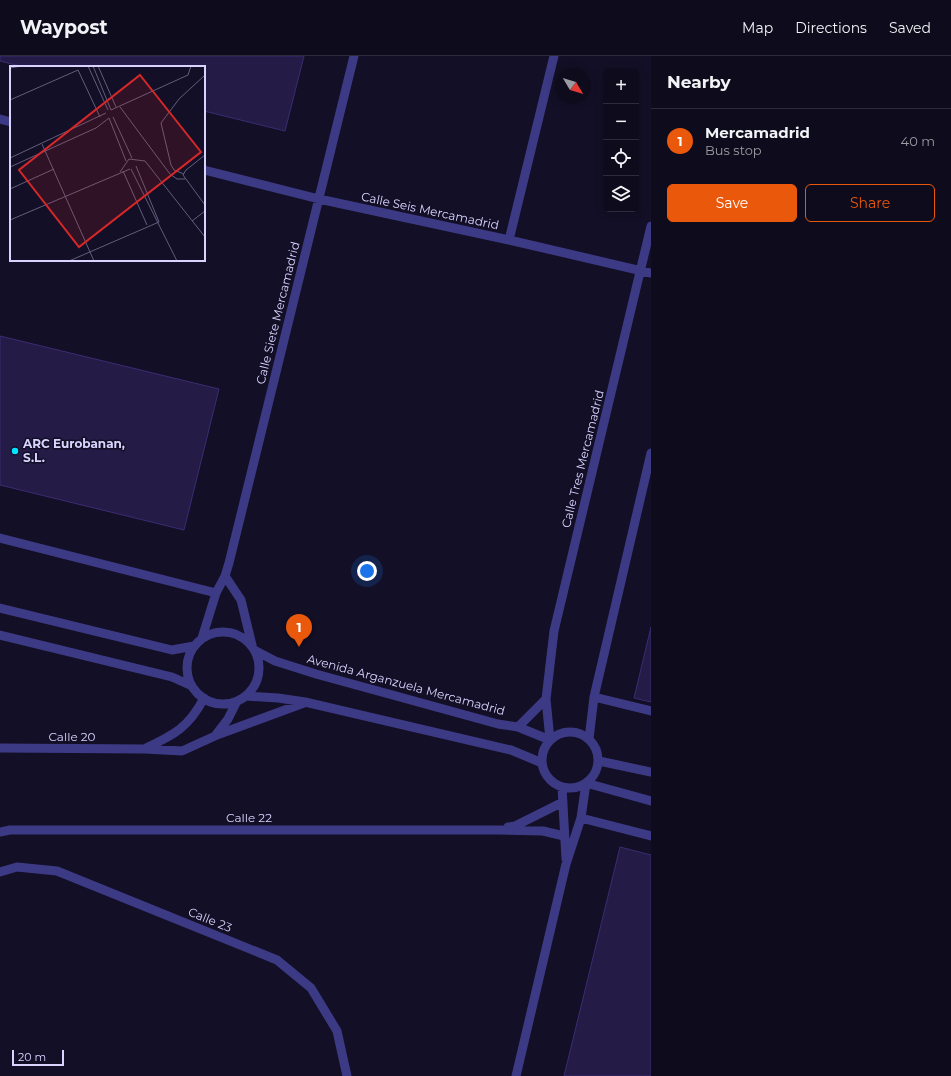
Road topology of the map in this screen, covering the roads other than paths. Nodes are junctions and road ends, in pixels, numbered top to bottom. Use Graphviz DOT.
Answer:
graph roads {
  1 [pos="354,56"];
  2 [pos="554,56"];
  3 [pos="0,120"];
  4 [pos="10,122"];
  5 [pos="205,170"];
  6 [pos="319,199"];
  7 [pos="651,226"];
  8 [pos="509,240"];
  9 [pos="641,270"];
  10 [pos="651,273"];
  11 [pos="651,453"];
  12 [pos="0,538"];
  13 [pos="225,576"];
  14 [pos="216,593"];
  15 [pos="0,608"];
  16 [pos="0,635"];
  17 [pos="202,638"];
  18 [pos="194,646"];
  19 [pos="254,648"];
  20 [pos="192,686"];
  21 [pos="246,696"];
  22 [pos="594,696"];
  23 [pos="204,698"];
  24 [pos="546,699"];
  25 [pos="237,701"];
  26 [pos="305,702"];
  27 [pos="651,711"];
  28 [pos="518,727"];
  29 [pos="215,736"];
  30 [pos="589,739"];
  31 [pos="550,740"];
  32 [pos="0,748"];
  33 [pos="145,749"];
  34 [pos="599,761"];
  35 [pos="542,763"];
  36 [pos="651,772"];
  37 [pos="586,783"];
  38 [pos="562,787"];
  39 [pos="651,801"];
  40 [pos="563,802"];
  41 [pos="581,818"];
  42 [pos="497,830"];
  43 [pos="0,832"];
  44 [pos="564,836"];
  45 [pos="651,836"];
  46 [pos="566,864"];
  47 [pos="0,872"];
  48 [pos="347,1076"];
  49 [pos="516,1076"];
  1 -- 6 [label="lane, Calle Siete Mercamadrid"];
  2 -- 8 [label="lane"];
  3 -- 4 [label="lane"];
  5 -- 6 [label="lane, Calle Seis Mercamadrid"];
  6 -- 8 [label="lane, Calle Seis Mercamadrid"];
  6 -- 13 [label="lane, Calle Siete Mercamadrid"];
  7 -- 9 [label="lane, Calle Tres Mercamadrid"];
  8 -- 9 [label="lane, Calle Seis Mercamadrid"];
  9 -- 10 [label="lane, Calle Seis Mercamadrid"];
  9 -- 24 [label="lane, Calle Tres Mercamadrid"];
  11 -- 22 [label="lane"];
  12 -- 14 [label="lane"];
  13 -- 14 [label="lane, Calle Siete Mercamadrid"];
  13 -- 19 [label="lane"];
  14 -- 17 [label="lane, Calle Siete Mercamadrid"];
  15 -- 18 [label="lane"];
  16 -- 20 [label="lane"];
  17 -- 18 [label="lane"];
  17 -- 19 [label="lane"];
  18 -- 20 [label="lane"];
  19 -- 21 [label="lane"];
  19 -- 28 [label="lane, Avenida Arganzuela Mercamadrid"];
  20 -- 23 [label="lane"];
  21 -- 25 [label="lane"];
  21 -- 26 [label="lane"];
  22 -- 27 [label="lane"];
  22 -- 30 [label="lane"];
  23 -- 25 [label="lane"];
  23 -- 33 [label="lane"];
  24 -- 28 [label="lane"];
  24 -- 31 [label="lane, Calle Tres Mercamadrid"];
  25 -- 29 [label="lane"];
  26 -- 29 [label="lane, Calle 20"];
  26 -- 35 [label="lane"];
  28 -- 31 [label="lane, Avenida Arganzuela Mercamadrid"];
  29 -- 33 [label="lane, Calle 20"];
  30 -- 31 [label="lane"];
  30 -- 34 [label="lane"];
  31 -- 35 [label="lane"];
  32 -- 33 [label="lane, Calle 20"];
  34 -- 36 [label="lane"];
  34 -- 37 [label="lane"];
  35 -- 38 [label="lane"];
  37 -- 38 [label="lane"];
  37 -- 39 [label="lane"];
  37 -- 41 [label="lane"];
  38 -- 40 [label="lane"];
  40 -- 42 [label="lane, Calle 22"];
  40 -- 44 [label="lane"];
  41 -- 45 [label="lane"];
  41 -- 46 [label="lane"];
  42 -- 43 [label="lane, Calle 22"];
  42 -- 44 [label="lane, Calle 22"];
  44 -- 46 [label="lane"];
  46 -- 49 [label="lane"];
  47 -- 48 [label="lane, Calle 23"];
}
